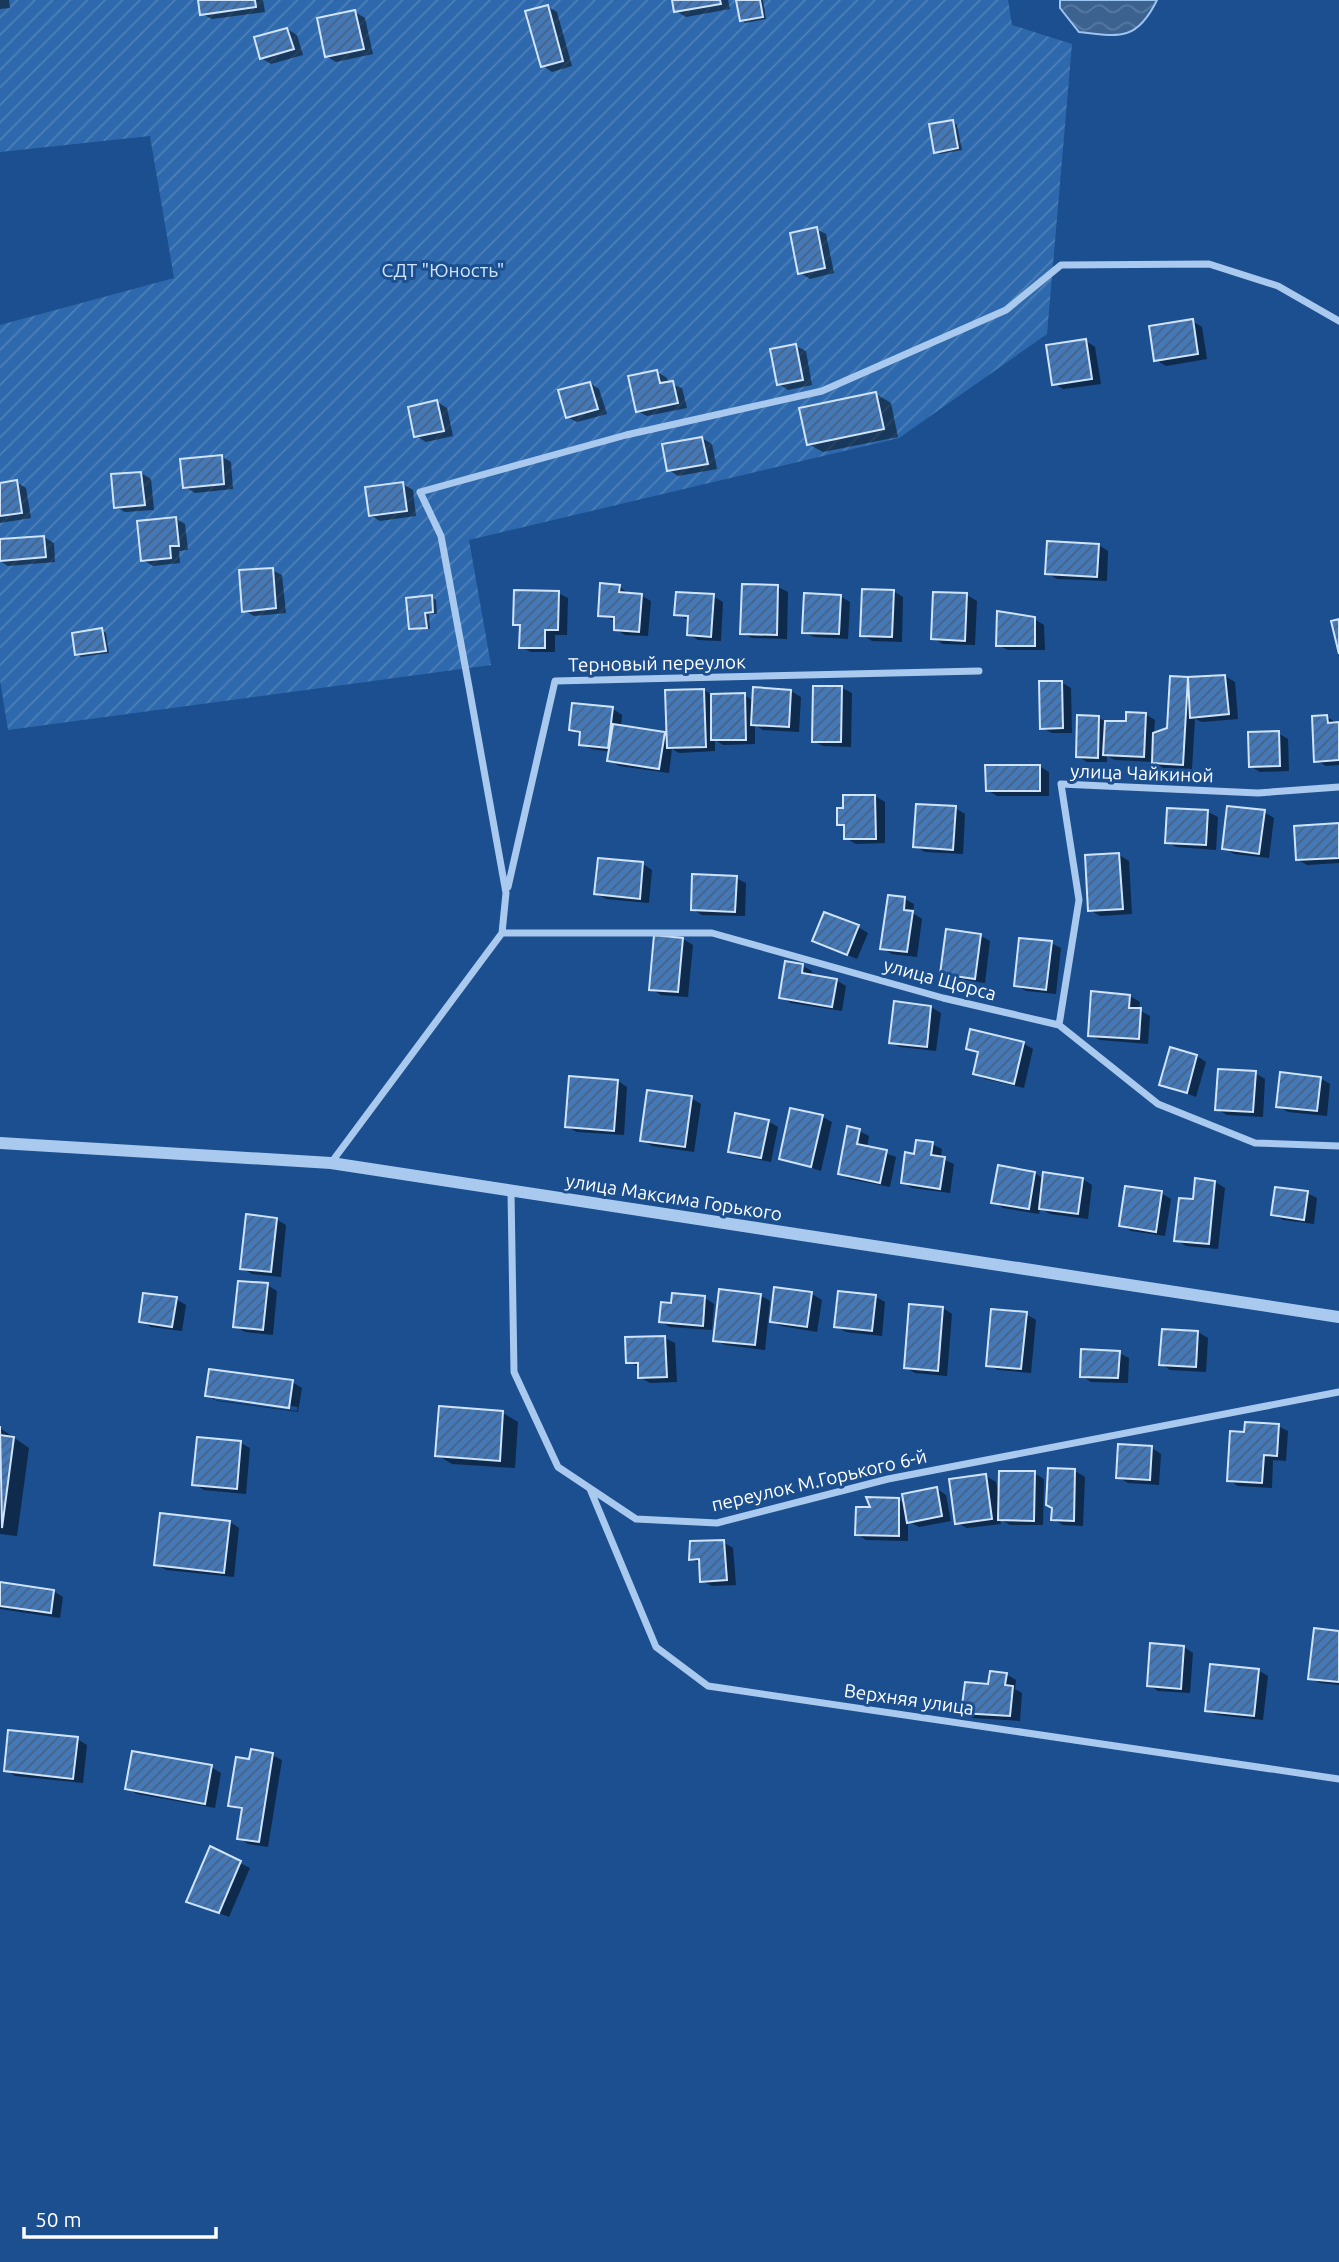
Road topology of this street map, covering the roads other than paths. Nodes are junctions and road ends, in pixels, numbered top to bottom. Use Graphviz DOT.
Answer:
graph roads {
  1 [pos="1339,321"];
  2 [pos="979,671"];
  3 [pos="1339,787"];
  4 [pos="506,893"];
  5 [pos="502,933"];
  6 [pos="1059,1025"];
  7 [pos="0,1143"];
  8 [pos="1339,1146"];
  9 [pos="331,1163"];
  10 [pos="511,1192"];
  11 [pos="1339,1317"];
  12 [pos="1339,1392"];
  13 [pos="590,1488"];
  14 [pos="1339,1779"];
  1 -- 4 [label="street"];
  2 -- 4 [label="street, Терновый переулок"];
  3 -- 6 [label="street, улица Чайкиной"];
  4 -- 5 [label="street"];
  5 -- 6 [label="street, улица Щорса"];
  5 -- 9 [label="street"];
  6 -- 8 [label="street, улица Щорса"];
  7 -- 9 [label="street, улица Максима Горького"];
  9 -- 10 [label="street, улица Максима Горького"];
  10 -- 11 [label="street, улица Максима Горького"];
  10 -- 13 [label="street, переулок М.Горького 6-й"];
  12 -- 13 [label="street, переулок М.Горького 6-й"];
  13 -- 14 [label="street, Верхняя улица"];
}
